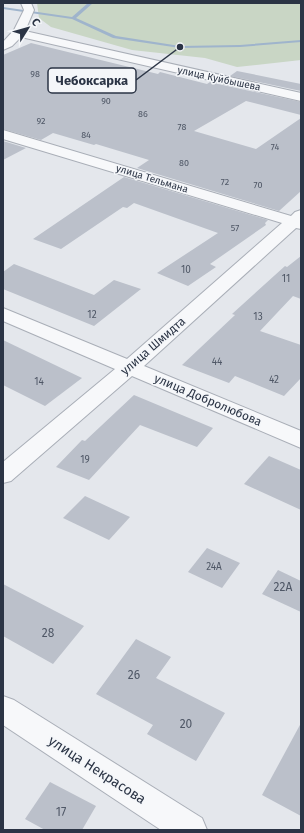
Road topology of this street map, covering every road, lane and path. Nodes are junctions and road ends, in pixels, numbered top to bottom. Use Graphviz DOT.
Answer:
graph roads {
  1 [pos="27,10"];
  2 [pos="19,33"];
  3 [pos="3,46"];
  4 [pos="301,97"];
  5 [pos="3,134"];
  6 [pos="299,220"];
  7 [pos="3,314"];
  8 [pos="130,367"];
  9 [pos="301,440"];
  10 [pos="3,475"];
  11 [pos="3,709"];
  12 [pos="190,830"];
  1 -- 2 [label="street"];
  2 -- 3 [label="street"];
  2 -- 4 [label="street, улица Куйбышева"];
  5 -- 6 [label="street, улица Тельмана"];
  6 -- 8 [label="street, улица Шмидта"];
  7 -- 8 [label="street, улица Добролюбова"];
  8 -- 9 [label="street, улица Добролюбова"];
  8 -- 10 [label="street, улица Шмидта"];
  11 -- 12 [label="street, улица Некрасова"];
}
